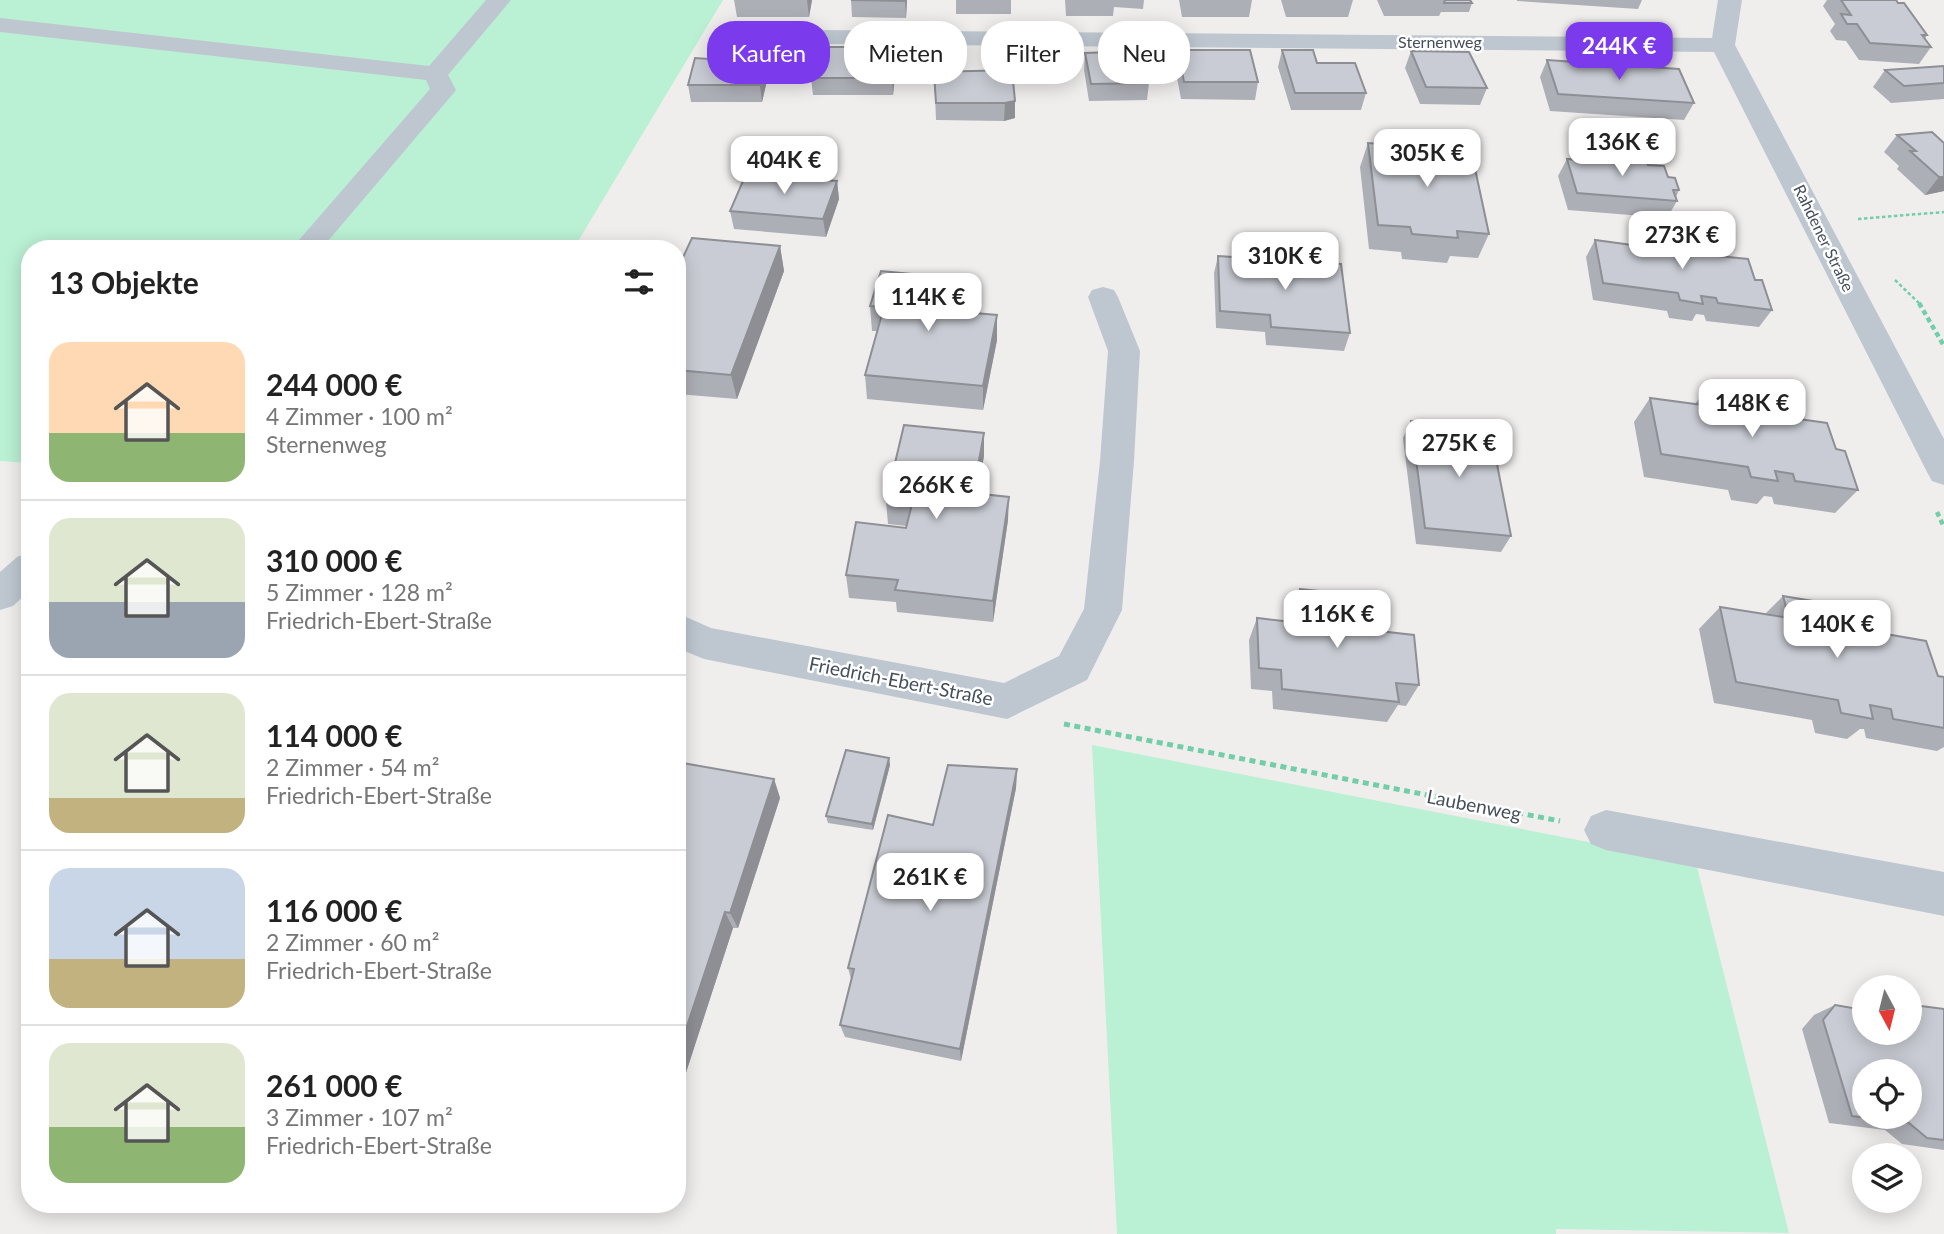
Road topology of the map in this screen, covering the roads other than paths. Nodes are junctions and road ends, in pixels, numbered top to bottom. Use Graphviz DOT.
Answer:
graph roads {
  1 [pos="499,0"];
  2 [pos="1730,0"];
  3 [pos="0,25"];
  4 [pos="830,37"];
  5 [pos="1723,45"];
  6 [pos="435,74"];
  7 [pos="314,240"];
  8 [pos="1102,297"];
  9 [pos="1944,472"];
  10 [pos="21,575"];
  11 [pos="0,595"];
  12 [pos="686,634"];
  13 [pos="1606,830"];
  14 [pos="1944,894"];
  1 -- 6 [label="street"];
  2 -- 5 [label="street"];
  3 -- 6 [label="street"];
  4 -- 5 [label="street, Sternenweg"];
  5 -- 9 [label="street, Rahdener Straße"];
  6 -- 7 [label="street"];
  8 -- 12 [label="street, Friedrich-Ebert-Straße"];
  10 -- 11 [label="street"];
  13 -- 14 [label="street"];
}
